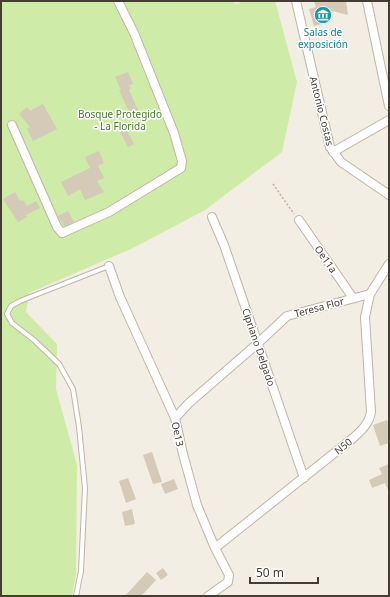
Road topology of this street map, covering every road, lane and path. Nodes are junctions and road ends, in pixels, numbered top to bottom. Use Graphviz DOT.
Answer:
graph roads {
  1 [pos="118,1"];
  2 [pos="296,1"];
  3 [pos="367,1"];
  4 [pos="389,106"];
  5 [pos="389,120"];
  6 [pos="12,125"];
  7 [pos="333,152"];
  8 [pos="273,184"];
  9 [pos="389,195"];
  10 [pos="212,217"];
  11 [pos="299,220"];
  12 [pos="389,264"];
  13 [pos="109,266"];
  14 [pos="370,294"];
  15 [pos="353,298"];
  16 [pos="257,344"];
  17 [pos="175,418"];
  18 [pos="304,478"];
  19 [pos="215,548"];
  20 [pos="76,596"];
  21 [pos="208,596"];
  1 -- 6 [label="street"];
  2 -- 7 [label="street, Antonio Costas"];
  3 -- 4 [label="street"];
  5 -- 7 [label="street"];
  7 -- 9 [label="street, Antonio Costas"];
  8 -- 11 [label="path"];
  10 -- 16 [label="street, Cipriano Delgado"];
  11 -- 15 [label="street, Oe11a"];
  12 -- 14 [label="street"];
  13 -- 17 [label="street, Oe13"];
  13 -- 20 [label="lane"];
  14 -- 15 [label="street, Teresa Flor"];
  14 -- 18 [label="street, N50"];
  15 -- 16 [label="street, Teresa Flor"];
  16 -- 17 [label="street, Teresa Flor"];
  16 -- 18 [label="street, Cipriano Delgado"];
  17 -- 19 [label="street, Oe13"];
  18 -- 19 [label="street, N50"];
  19 -- 21 [label="street, Oe13"];
}
